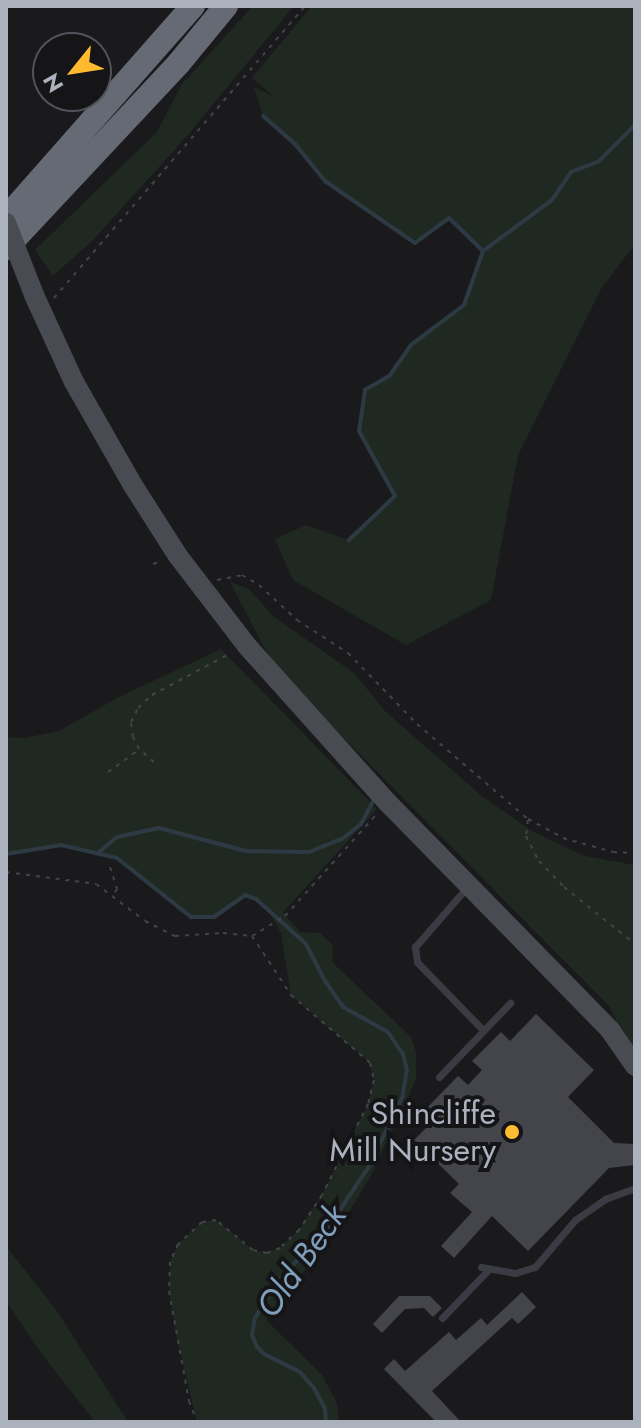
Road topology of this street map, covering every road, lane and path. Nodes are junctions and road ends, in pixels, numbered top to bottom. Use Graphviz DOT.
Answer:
graph roads {
  1 [pos="193,6"];
  2 [pos="226,6"];
  3 [pos="305,6"];
  4 [pos="6,221"];
  5 [pos="6,248"];
  6 [pos="37,301"];
  7 [pos="202,588"];
  8 [pos="247,646"];
  9 [pos="139,749"];
  10 [pos="154,762"];
  11 [pos="108,772"];
  12 [pos="388,803"];
  13 [pos="528,819"];
  14 [pos="635,853"];
  15 [pos="110,867"];
  16 [pos="6,872"];
  17 [pos="469,884"];
  18 [pos="113,895"];
  19 [pos="252,936"];
  20 [pos="635,944"];
  21 [pos="510,1003"];
  22 [pos="482,1029"];
  23 [pos="635,1066"];
  24 [pos="439,1077"];
  25 [pos="635,1188"];
  26 [pos="442,1318"];
  27 [pos="197,1422"];
  1 -- 4 [label="highway"];
  2 -- 5 [label="highway"];
  3 -- 6 [label="path"];
  4 -- 6 [label="main road, bridge"];
  6 -- 7 [label="main road"];
  7 -- 8 [label="main road"];
  7 -- 13 [label="path"];
  8 -- 9 [label="path"];
  8 -- 12 [label="main road"];
  9 -- 10 [label="path"];
  9 -- 11 [label="path"];
  12 -- 17 [label="main road"];
  12 -- 19 [label="path"];
  13 -- 14 [label="path"];
  13 -- 20 [label="path"];
  15 -- 18 [label="path"];
  16 -- 18 [label="path"];
  17 -- 22 [label="lane"];
  17 -- 23 [label="main road"];
  18 -- 19 [label="path"];
  19 -- 27 [label="path"];
  21 -- 22 [label="lane"];
  22 -- 24 [label="lane"];
  25 -- 26 [label="lane"];
}
